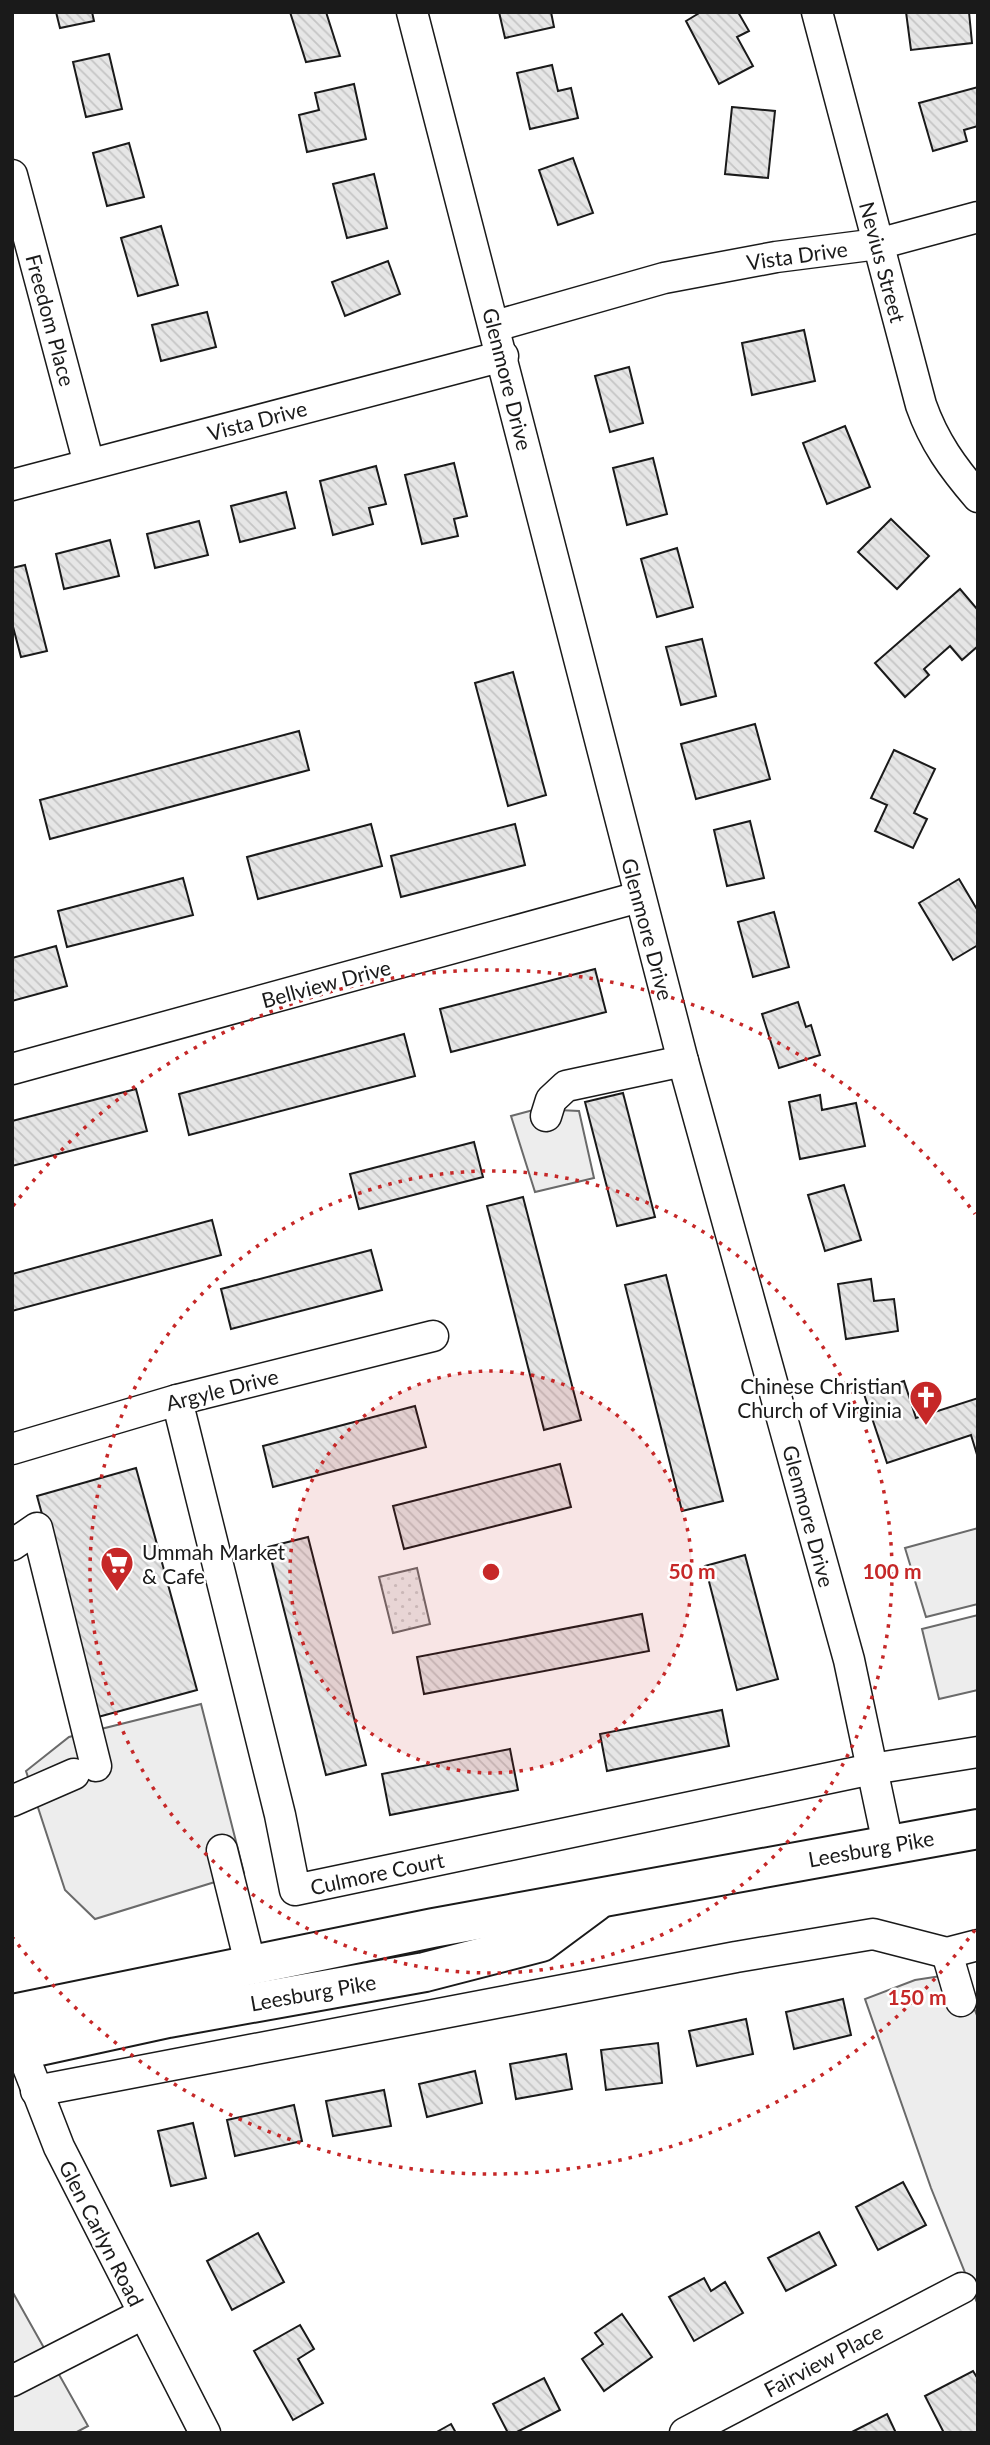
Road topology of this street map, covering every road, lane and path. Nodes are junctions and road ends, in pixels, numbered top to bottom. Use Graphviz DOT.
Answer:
graph roads {
  1 [pos="412,12"];
  2 [pos="817,12"];
  3 [pos="12,175"];
  4 [pos="978,217"];
  5 [pos="878,244"];
  6 [pos="495,326"];
  7 [pos="503,356"];
  8 [pos="89,464"];
  9 [pos="12,485"];
  10 [pos="978,497"];
  11 [pos="639,897"];
  12 [pos="683,1061"];
  13 [pos="12,1069"];
  14 [pos="546,1116"];
  15 [pos="433,1336"];
  16 [pos="177,1400"];
  17 [pos="12,1449"];
  18 [pos="12,1545"];
  19 [pos="978,1752"];
  20 [pos="872,1769"];
  21 [pos="12,1801"];
  22 [pos="978,1829"];
  23 [pos="888,1844"];
  24 [pos="222,1850"];
  25 [pos="599,1899"];
  26 [pos="978,1945"];
  27 [pos="947,1953"];
  28 [pos="251,1967"];
  29 [pos="961,2001"];
  30 [pos="12,2014"];
  31 [pos="15,2043"];
  32 [pos="36,2091"];
  33 [pos="961,2288"];
  34 [pos="143,2314"];
  35 [pos="12,2381"];
  36 [pos="205,2433"];
  37 [pos="685,2433"];
  1 -- 6 [label="street, Glenmore Drive"];
  2 -- 5 [label="street, Nevius Street"];
  3 -- 8 [label="street, Freedom Place"];
  4 -- 5 [label="street, Vista Drive"];
  5 -- 6 [label="street, Vista Drive"];
  5 -- 10 [label="street, Nevius Street"];
  6 -- 7 [label="street, Glenmore Drive"];
  7 -- 8 [label="street, Vista Drive"];
  7 -- 11 [label="street, Glenmore Drive"];
  8 -- 9 [label="street, Vista Drive"];
  11 -- 12 [label="street, Glenmore Drive"];
  11 -- 13 [label="street, Bellview Drive"];
  12 -- 14 [label="street"];
  12 -- 20 [label="street, Glenmore Drive"];
  15 -- 16 [label="street, Argyle Drive"];
  16 -- 17 [label="street, Argyle Drive"];
  16 -- 20 [label="street, Culmore Court"];
  18 -- 21 [label="street"];
  19 -- 20 [label="street"];
  20 -- 23 [label="street, Glenmore Drive"];
  22 -- 23 [label="main road, Leesburg Pike"];
  23 -- 25 [label="main road, Leesburg Pike"];
  24 -- 28 [label="street"];
  25 -- 28 [label="main road, Leesburg Pike"];
  25 -- 31 [label="main road, Leesburg Pike"];
  26 -- 27 [label="street"];
  27 -- 29 [label="street"];
  27 -- 32 [label="street"];
  28 -- 30 [label="main road, Leesburg Pike"];
  31 -- 32 [label="street, Glen Carlyn Road"];
  32 -- 34 [label="street, Glen Carlyn Road"];
  33 -- 37 [label="street, Fairview Place"];
  34 -- 35 [label="street"];
  34 -- 36 [label="street, Glen Carlyn Road"];
}
